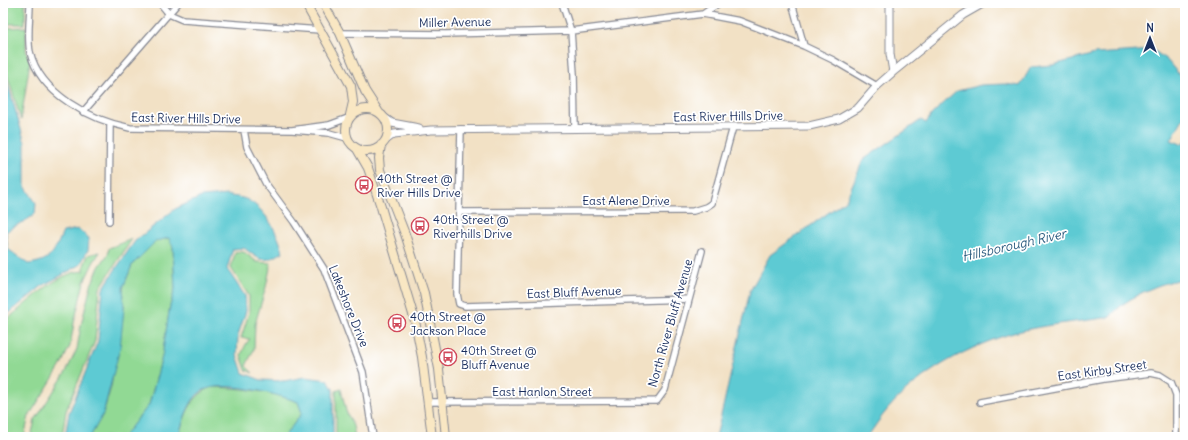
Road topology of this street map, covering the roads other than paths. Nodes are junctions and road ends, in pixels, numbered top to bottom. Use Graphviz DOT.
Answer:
graph roads {
  1 [pos="30,3"];
  2 [pos="160,3"];
  3 [pos="178,3"];
  4 [pos="305,3"];
  5 [pos="323,3"];
  6 [pos="562,3"];
  7 [pos="719,3"];
  8 [pos="792,3"];
  9 [pos="890,3"];
  10 [pos="984,3"];
  11 [pos="169,14"];
  12 [pos="703,14"];
  13 [pos="320,30"];
  14 [pos="571,31"];
  15 [pos="340,33"];
  16 [pos="804,46"];
  17 [pos="893,72"];
  18 [pos="877,86"];
  19 [pos="83,112"];
  20 [pos="379,112"];
  21 [pos="349,117"];
  22 [pos="385,118"];
  23 [pos="110,124"];
  24 [pos="733,127"];
  25 [pos="461,129"];
  26 [pos="574,129"];
  27 [pos="244,130"];
  28 [pos="292,130"];
  29 [pos="431,130"];
  30 [pos="347,138"];
  31 [pos="384,143"];
  32 [pos="356,149"];
  33 [pos="460,212"];
  34 [pos="109,221"];
  35 [pos="702,251"];
  36 [pos="689,299"];
  37 [pos="657,401"];
  38 [pos="428,402"];
  39 [pos="442,402"];
  40 [pos="980,402"];
  41 [pos="373,437"];
  42 [pos="432,437"];
  43 [pos="446,437"];
  44 [pos="1176,437"];
  1 -- 19 [label="street, East River Hills Drive"];
  2 -- 11 [label="street"];
  3 -- 11 [label="street"];
  4 -- 13 [label="main road"];
  5 -- 15 [label="main road"];
  6 -- 14 [label="street"];
  7 -- 12 [label="street"];
  8 -- 16 [label="street"];
  9 -- 17 [label="street"];
  10 -- 17 [label="street, East River Hills Drive"];
  11 -- 13 [label="street"];
  11 -- 19 [label="street"];
  12 -- 14 [label="street, Miller Avenue"];
  12 -- 16 [label="street"];
  13 -- 21 [label="main road"];
  14 -- 15 [label="street, Miller Avenue"];
  14 -- 26 [label="street"];
  15 -- 20 [label="main road"];
  16 -- 18 [label="street"];
  17 -- 18 [label="street, East River Hills Drive"];
  18 -- 24 [label="street, East River Hills Drive"];
  19 -- 23 [label="street, East River Hills Drive"];
  20 -- 21 [label="main road"];
  20 -- 22 [label="main road"];
  21 -- 28 [label="street, East River Hills Drive"];
  21 -- 30 [label="main road"];
  22 -- 29 [label="street, East River Hills Drive"];
  22 -- 31 [label="main road"];
  23 -- 27 [label="street, East River Hills Drive"];
  23 -- 34 [label="street"];
  24 -- 26 [label="street, East River Hills Drive"];
  24 -- 33 [label="street, East Alene Drive"];
  25 -- 26 [label="street, East River Hills Drive"];
  25 -- 29 [label="street, East River Hills Drive"];
  25 -- 33 [label="street"];
  27 -- 28 [label="street, East River Hills Drive"];
  27 -- 41 [label="street, Lakeshore Drive"];
  28 -- 30 [label="street, East River Hills Drive"];
  29 -- 31 [label="street, East River Hills Drive"];
  30 -- 32 [label="main road"];
  31 -- 32 [label="main road"];
  31 -- 39 [label="main road"];
  32 -- 38 [label="main road"];
  33 -- 36 [label="street, East Bluff Avenue"];
  35 -- 36 [label="street, North River Bluff Avenue"];
  36 -- 37 [label="street, North River Bluff Avenue"];
  37 -- 39 [label="street, East Hanlon Street"];
  38 -- 39 [label="street, East Hanlon Street"];
  38 -- 42 [label="main road"];
  39 -- 43 [label="main road"];
  40 -- 44 [label="street, East Kirby Street"];
}
